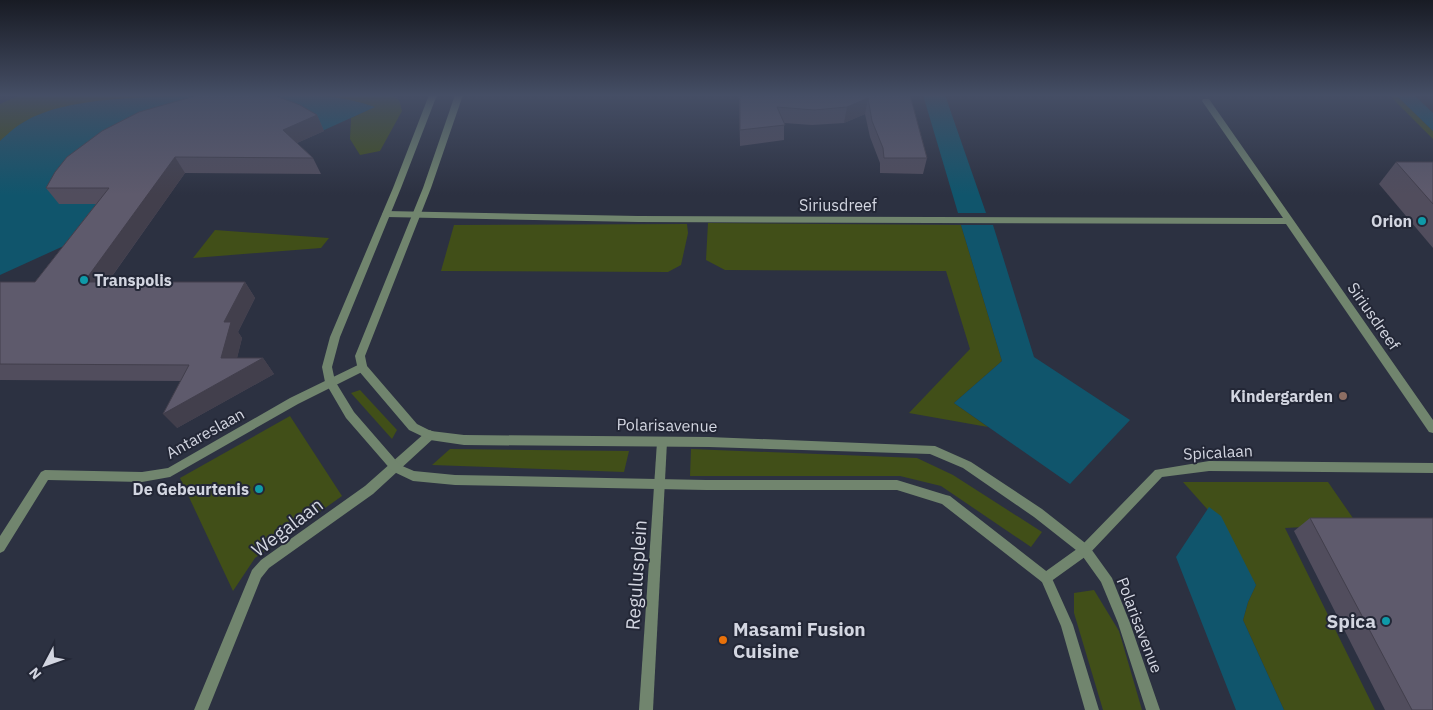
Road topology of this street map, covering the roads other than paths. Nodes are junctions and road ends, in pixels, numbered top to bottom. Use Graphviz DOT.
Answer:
graph roads {
  1 [pos="420,128"];
  2 [pos="447,128"];
  3 [pos="1225,128"];
  4 [pos="386,214"];
  5 [pos="416,214"];
  6 [pos="1290,221"];
  7 [pos="362,367"];
  8 [pos="330,382"];
  9 [pos="1433,429"];
  10 [pos="430,434"];
  11 [pos="662,442"];
  12 [pos="396,468"];
  13 [pos="1433,468"];
  14 [pos="660,483"];
  15 [pos="0,547"];
  16 [pos="1085,550"];
  17 [pos="1046,578"];
  18 [pos="201,710"];
  19 [pos="646,710"];
  20 [pos="1092,710"];
  21 [pos="1153,710"];
  1 -- 4 [label="street"];
  2 -- 5 [label="street"];
  3 -- 6 [label="street, Siriusdreef"];
  4 -- 5 [label="street, Siriusdreef"];
  4 -- 8 [label="street"];
  5 -- 6 [label="street, Siriusdreef"];
  5 -- 7 [label="street"];
  6 -- 9 [label="street, Siriusdreef"];
  7 -- 8 [label="street, Antareslaan"];
  7 -- 10 [label="street, Polarisavenue"];
  8 -- 12 [label="street"];
  8 -- 15 [label="street, Antareslaan"];
  10 -- 11 [label="street, Polarisavenue"];
  10 -- 12 [label="street, Wegalaan"];
  11 -- 14 [label="street, Regulusplein"];
  11 -- 16 [label="street, Polarisavenue"];
  12 -- 14 [label="street"];
  12 -- 18 [label="street, Wegalaan"];
  13 -- 16 [label="street, Spicalaan"];
  14 -- 17 [label="street"];
  14 -- 19 [label="street, Regulusplein"];
  16 -- 17 [label="street, Spicalaan"];
  16 -- 21 [label="street, Polarisavenue"];
  17 -- 20 [label="street"];
}
